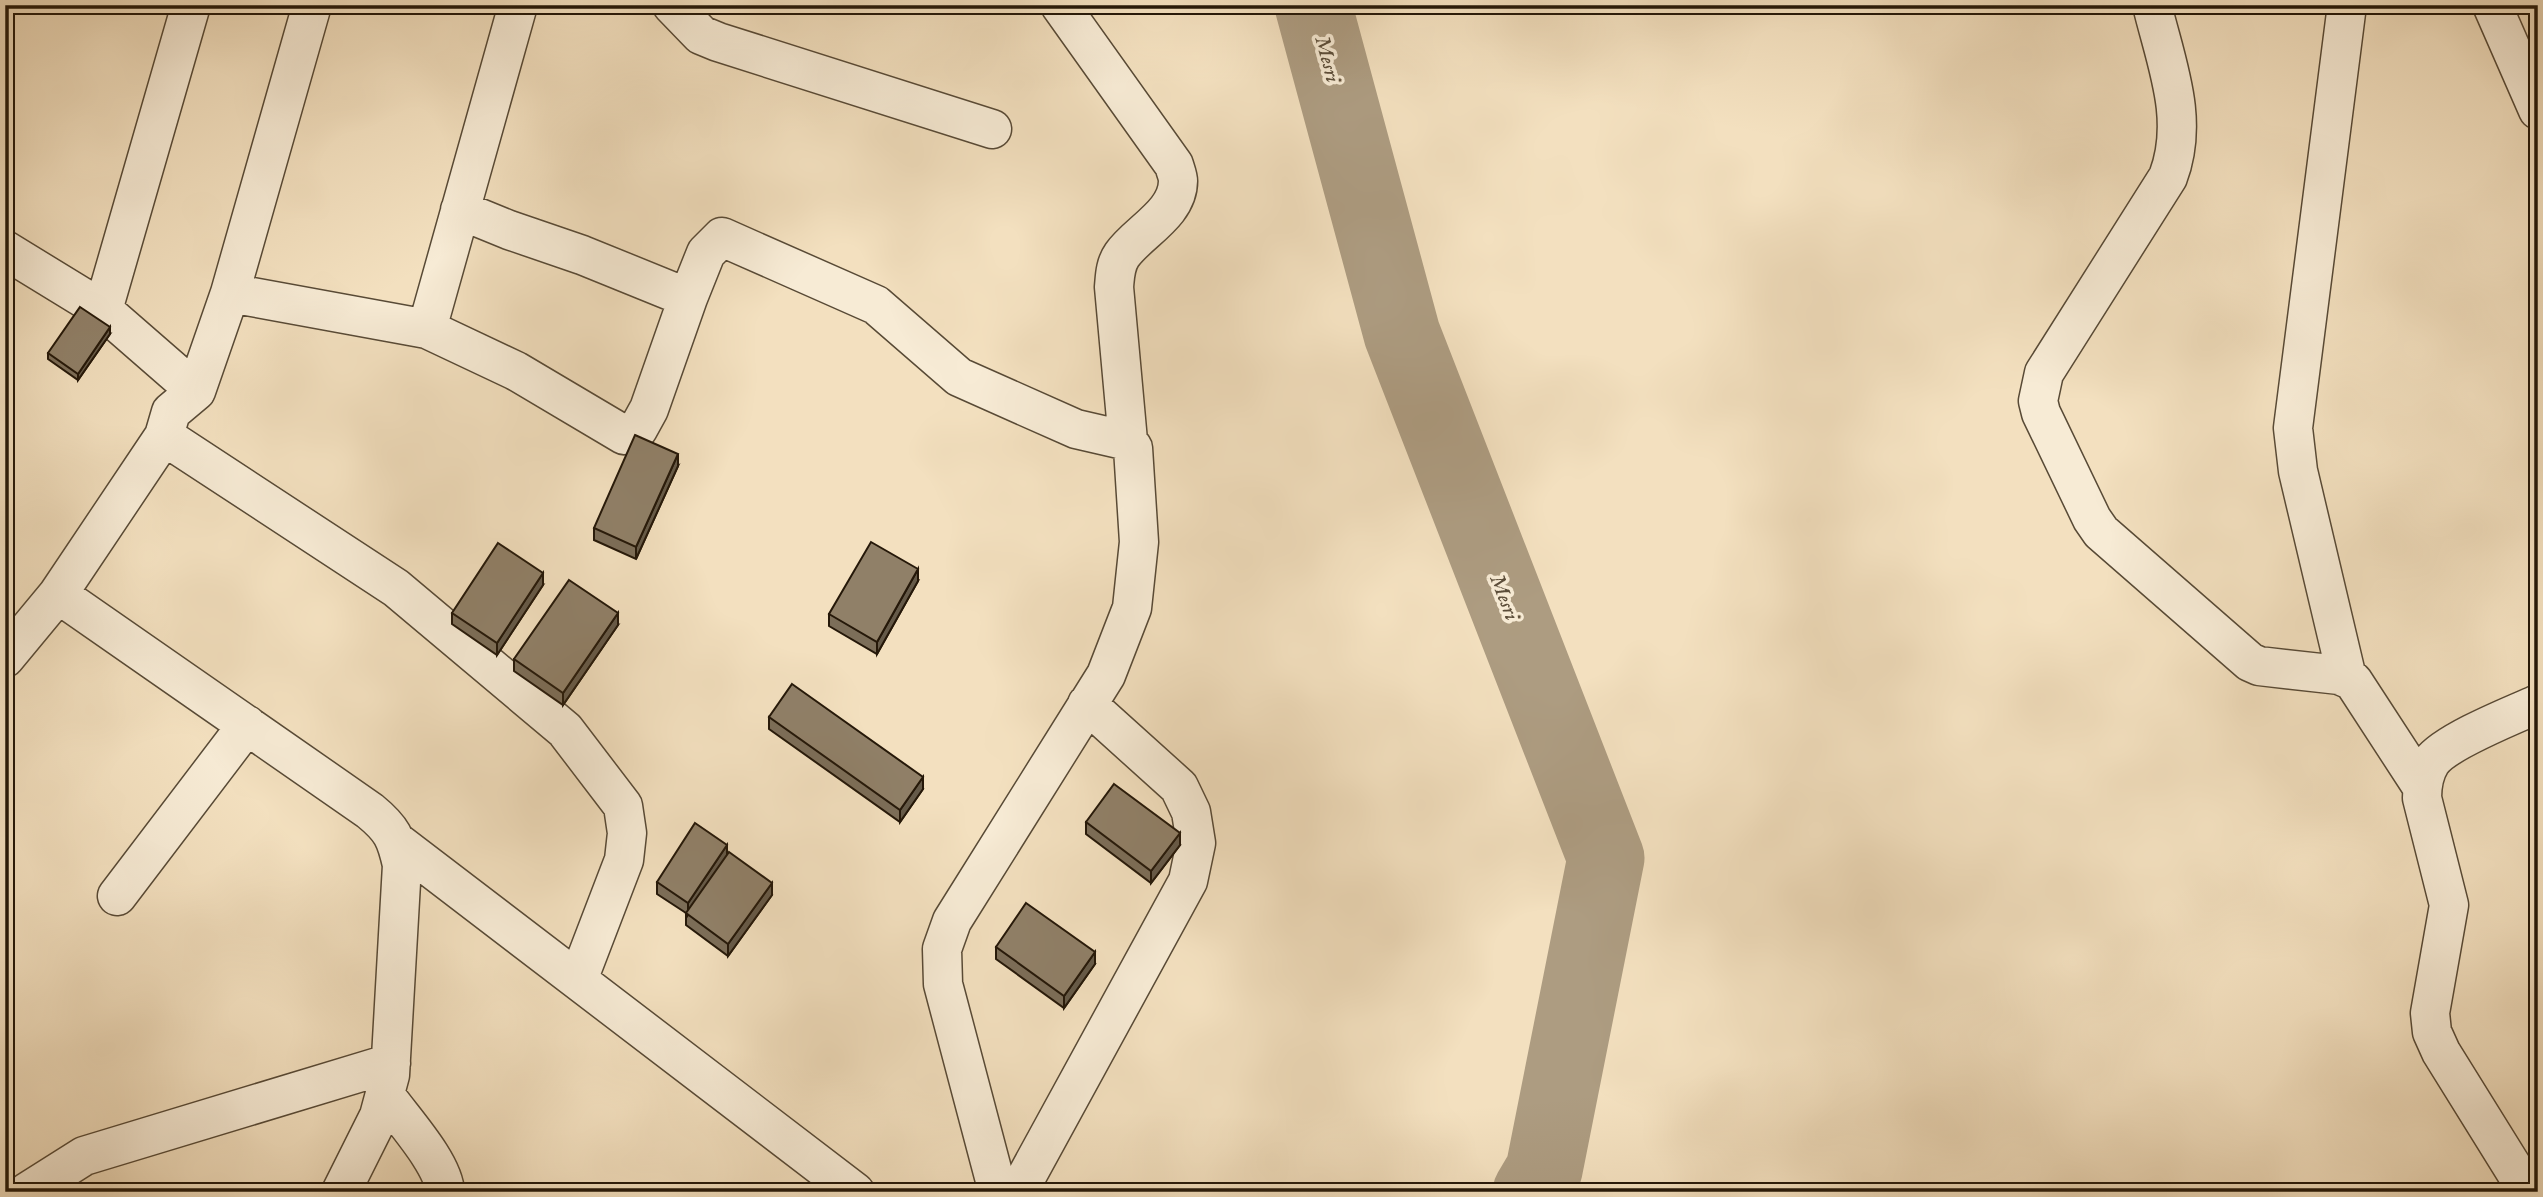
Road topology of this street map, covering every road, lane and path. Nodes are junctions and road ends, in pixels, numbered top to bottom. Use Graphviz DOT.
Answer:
graph roads {
  1 [pos="191,5"];
  2 [pos="312,5"];
  3 [pos="518,5"];
  4 [pos="672,5"];
  5 [pos="1060,5"];
  6 [pos="2152,5"];
  7 [pos="2347,5"];
  8 [pos="2492,5"];
  9 [pos="2538,110"];
  10 [pos="992,129"];
  11 [pos="460,210"];
  12 [pos="5,250"];
  13 [pos="230,293"];
  14 [pos="688,299"];
  15 [pos="103,310"];
  16 [pos="427,329"];
  17 [pos="196,391"];
  18 [pos="164,436"];
  19 [pos="1128,441"];
  20 [pos="58,594"];
  21 [pos="5,658"];
  22 [pos="2347,677"];
  23 [pos="1087,704"];
  24 [pos="2538,704"];
  25 [pos="247,725"];
  26 [pos="2422,787"];
  27 [pos="397,842"];
  28 [pos="117,897"];
  29 [pos="578,980"];
  30 [pos="388,1080"];
  31 [pos="27,1192"];
  32 [pos="341,1192"];
  33 [pos="445,1192"];
  34 [pos="855,1192"];
  35 [pos="998,1192"];
  36 [pos="1018,1192"];
  37 [pos="2528,1192"];
  1 -- 15 [label="street"];
  2 -- 13 [label="street"];
  3 -- 11 [label="street"];
  4 -- 10 [label="street"];
  5 -- 19 [label="street"];
  6 -- 22 [label="street"];
  7 -- 22 [label="street"];
  8 -- 9 [label="street"];
  11 -- 14 [label="street"];
  11 -- 16 [label="street"];
  12 -- 15 [label="street"];
  13 -- 16 [label="street"];
  13 -- 17 [label="street"];
  14 -- 16 [label="street"];
  14 -- 19 [label="street"];
  15 -- 17 [label="street"];
  17 -- 18 [label="street"];
  18 -- 20 [label="street"];
  18 -- 29 [label="street"];
  19 -- 23 [label="street"];
  20 -- 21 [label="street"];
  20 -- 25 [label="street"];
  22 -- 26 [label="street"];
  23 -- 35 [label="street"];
  23 -- 36 [label="street"];
  24 -- 26 [label="street"];
  25 -- 27 [label="street"];
  25 -- 28 [label="street"];
  26 -- 37 [label="street"];
  27 -- 29 [label="street"];
  27 -- 30 [label="street"];
  29 -- 34 [label="street"];
  30 -- 31 [label="street"];
  30 -- 32 [label="street"];
  30 -- 33 [label="street"];
}
